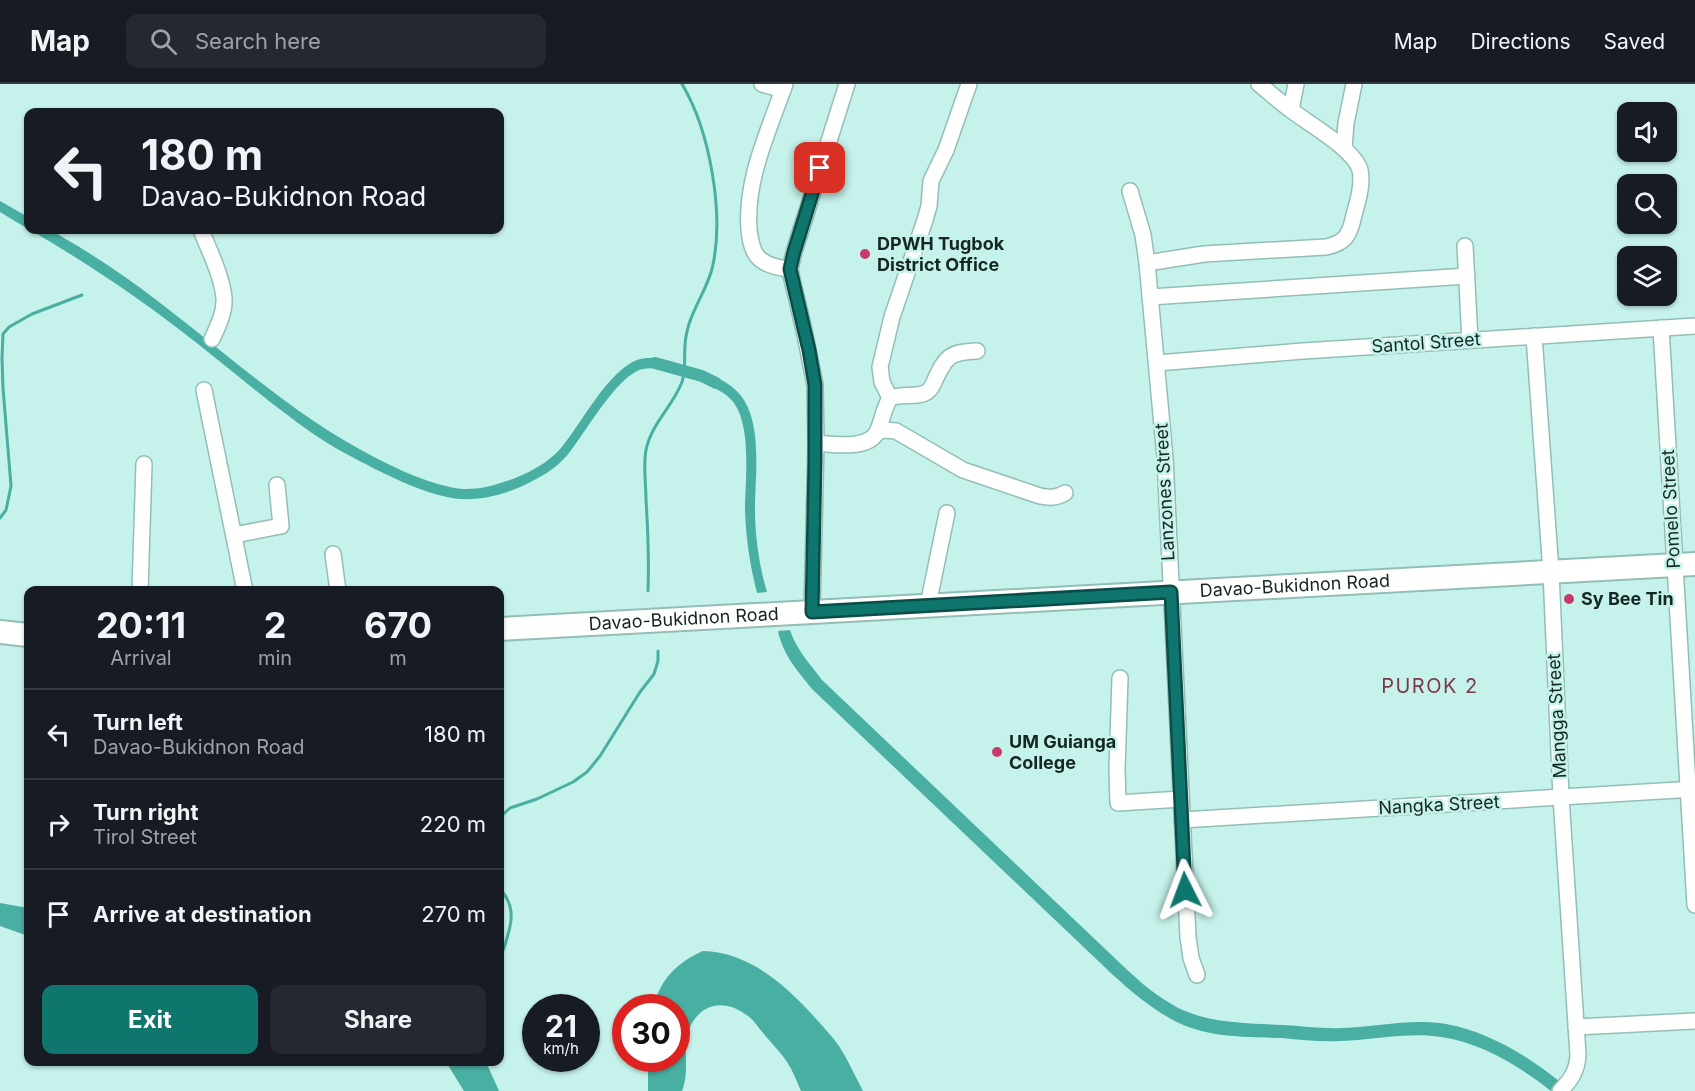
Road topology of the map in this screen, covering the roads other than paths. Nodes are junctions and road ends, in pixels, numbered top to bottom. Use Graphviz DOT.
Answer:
graph roads {
  1 [pos="762,84"];
  2 [pos="847,84"];
  3 [pos="969,84"];
  4 [pos="1259,84"];
  5 [pos="1296,84"];
  6 [pos="1354,84"];
  7 [pos="784,87"];
  8 [pos="1292,110"];
  9 [pos="1344,148"];
  10 [pos="1130,191"];
  11 [pos="203,234"];
  12 [pos="1465,246"];
  13 [pos="1146,263"];
  14 [pos="790,269"];
  15 [pos="1467,276"];
  16 [pos="1150,297"];
  17 [pos="1695,327"];
  18 [pos="1661,328"];
  19 [pos="1534,336"];
  20 [pos="212,339"];
  21 [pos="1470,340"];
  22 [pos="977,351"];
  23 [pos="1157,363"];
  24 [pos="204,390"];
  25 [pos="890,399"];
  26 [pos="878,432"];
  27 [pos="816,442"];
  28 [pos="144,464"];
  29 [pos="277,485"];
  30 [pos="1065,493"];
  31 [pos="947,513"];
  32 [pos="234,535"];
  33 [pos="333,554"];
  34 [pos="1685,564"];
  35 [pos="1551,572"];
  36 [pos="140,586"];
  37 [pos="244,586"];
  38 [pos="337,586"];
  39 [pos="1171,592"];
  40 [pos="928,605"];
  41 [pos="812,612"];
  42 [pos="504,629"];
  43 [pos="0,632"];
  44 [pos="24,635"];
  45 [pos="1120,678"];
  46 [pos="1691,790"];
  47 [pos="1561,797"];
  48 [pos="1181,799"];
  49 [pos="1182,820"];
  50 [pos="1695,905"];
  51 [pos="1197,975"];
  52 [pos="1695,1021"];
  53 [pos="1576,1027"];
  54 [pos="1560,1091"];
  1 -- 7 [label="street"];
  2 -- 14 [label="street"];
  3 -- 25 [label="street"];
  4 -- 8 [label="street"];
  5 -- 8 [label="street"];
  6 -- 9 [label="street"];
  7 -- 14 [label="street"];
  8 -- 9 [label="street"];
  9 -- 13 [label="street"];
  10 -- 13 [label="street, Lanzones Street"];
  11 -- 20 [label="street"];
  12 -- 15 [label="street"];
  13 -- 16 [label="street, Lanzones Street"];
  14 -- 27 [label="street"];
  15 -- 16 [label="street"];
  15 -- 21 [label="street"];
  16 -- 23 [label="street, Lanzones Street"];
  17 -- 18 [label="street, Santol Street"];
  18 -- 19 [label="street, Santol Street"];
  18 -- 34 [label="street, Pomelo Street"];
  19 -- 21 [label="street, Santol Street"];
  19 -- 35 [label="street, Mangga Street"];
  21 -- 23 [label="street, Santol Street"];
  22 -- 25 [label="street"];
  23 -- 39 [label="street, Lanzones Street"];
  24 -- 32 [label="street"];
  25 -- 26 [label="street"];
  26 -- 27 [label="street"];
  26 -- 30 [label="street"];
  27 -- 41 [label="street"];
  28 -- 36 [label="street"];
  29 -- 32 [label="street"];
  31 -- 40 [label="street"];
  32 -- 37 [label="street"];
  33 -- 38 [label="street"];
  34 -- 35 [label="highway, Davao-Bukidnon Road"];
  34 -- 46 [label="street, Pomelo Street"];
  35 -- 39 [label="highway, Davao-Bukidnon Road"];
  35 -- 47 [label="street, Mangga Street"];
  39 -- 40 [label="highway, Davao-Bukidnon Road"];
  39 -- 48 [label="street, Lanzones Street"];
  40 -- 41 [label="highway, Davao-Bukidnon Road"];
  41 -- 42 [label="highway, Davao-Bukidnon Road"];
  43 -- 44 [label="highway"];
  45 -- 48 [label="street"];
  46 -- 47 [label="street, Nangka Street"];
  46 -- 50 [label="street, Pomelo Street"];
  47 -- 49 [label="street, Nangka Street"];
  47 -- 53 [label="street, Mangga Street"];
  48 -- 49 [label="street, Lanzones Street"];
  49 -- 51 [label="street, Lanzones Street"];
  52 -- 53 [label="street"];
  53 -- 54 [label="street, Mangga Street"];
}
